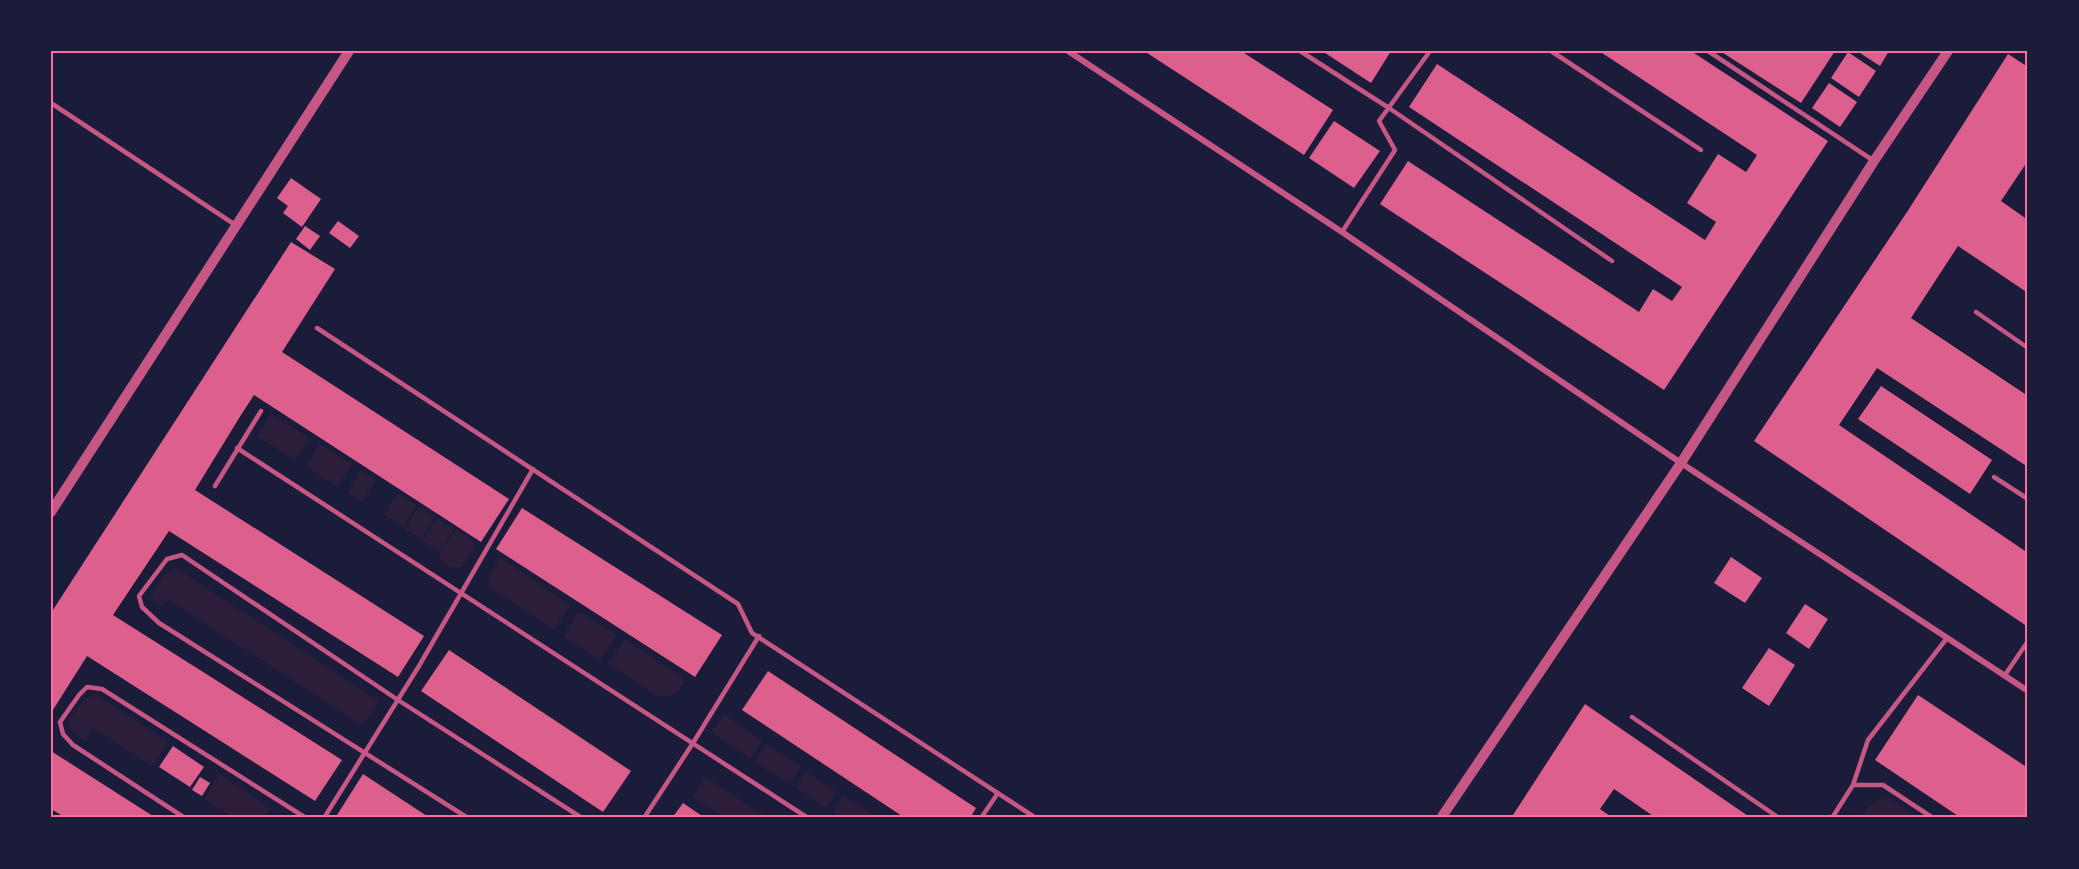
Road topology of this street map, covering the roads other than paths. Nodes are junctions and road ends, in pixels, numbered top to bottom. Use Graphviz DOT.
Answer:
graph roads {
  1 [pos="349,51"];
  2 [pos="1068,51"];
  3 [pos="1300,51"];
  4 [pos="1430,51"];
  5 [pos="1551,51"];
  6 [pos="1708,51"];
  7 [pos="1948,51"];
  8 [pos="51,103"];
  9 [pos="1389,108"];
  10 [pos="1701,150"];
  11 [pos="1874,161"];
  12 [pos="237,226"];
  13 [pos="1342,232"];
  14 [pos="1612,261"];
  15 [pos="1976,312"];
  16 [pos="317,328"];
  17 [pos="2028,348"];
  18 [pos="261,411"];
  19 [pos="237,448"];
  20 [pos="1681,462"];
  21 [pos="533,470"];
  22 [pos="1994,477"];
  23 [pos="215,486"];
  24 [pos="2028,499"];
  25 [pos="51,512"];
  26 [pos="462,592"];
  27 [pos="759,636"];
  28 [pos="1947,638"];
  29 [pos="2028,641"];
  30 [pos="2005,675"];
  31 [pos="2028,691"];
  32 [pos="398,700"];
  33 [pos="1632,717"];
  34 [pos="693,743"];
  35 [pos="365,752"];
  36 [pos="1853,785"];
  37 [pos="998,793"];
  38 [pos="185,818"];
  39 [pos="306,818"];
  40 [pos="324,818"];
  41 [pos="468,818"];
  42 [pos="582,818"];
  43 [pos="644,818"];
  44 [pos="808,818"];
  45 [pos="981,818"];
  46 [pos="1036,818"];
  47 [pos="1441,818"];
  48 [pos="1779,818"];
  49 [pos="1832,818"];
  50 [pos="1933,818"];
  1 -- 12 [label="street"];
  2 -- 13 [label="street"];
  3 -- 9 [label="lane"];
  4 -- 9 [label="lane"];
  5 -- 10 [label="lane"];
  6 -- 11 [label="lane"];
  7 -- 11 [label="street"];
  8 -- 12 [label="lane"];
  9 -- 13 [label="lane"];
  9 -- 14 [label="lane"];
  11 -- 20 [label="street"];
  12 -- 25 [label="street"];
  13 -- 20 [label="street"];
  15 -- 17 [label="lane"];
  16 -- 21 [label="lane"];
  18 -- 19 [label="lane"];
  19 -- 23 [label="lane"];
  19 -- 26 [label="lane"];
  20 -- 28 [label="street"];
  20 -- 47 [label="street"];
  21 -- 26 [label="lane"];
  21 -- 27 [label="lane"];
  22 -- 24 [label="lane"];
  26 -- 32 [label="lane"];
  26 -- 34 [label="lane"];
  27 -- 34 [label="lane"];
  27 -- 37 [label="lane"];
  28 -- 30 [label="street"];
  28 -- 36 [label="lane"];
  29 -- 30 [label="lane"];
  30 -- 31 [label="street"];
  32 -- 35 [label="lane"];
  32 -- 35 [label="lane"];
  32 -- 42 [label="lane"];
  33 -- 48 [label="lane"];
  34 -- 43 [label="lane"];
  34 -- 44 [label="lane"];
  35 -- 40 [label="lane"];
  35 -- 41 [label="lane"];
  36 -- 49 [label="lane"];
  36 -- 50 [label="lane"];
  37 -- 45 [label="lane"];
  37 -- 46 [label="lane"];
  38 -- 39 [label="lane"];
}
